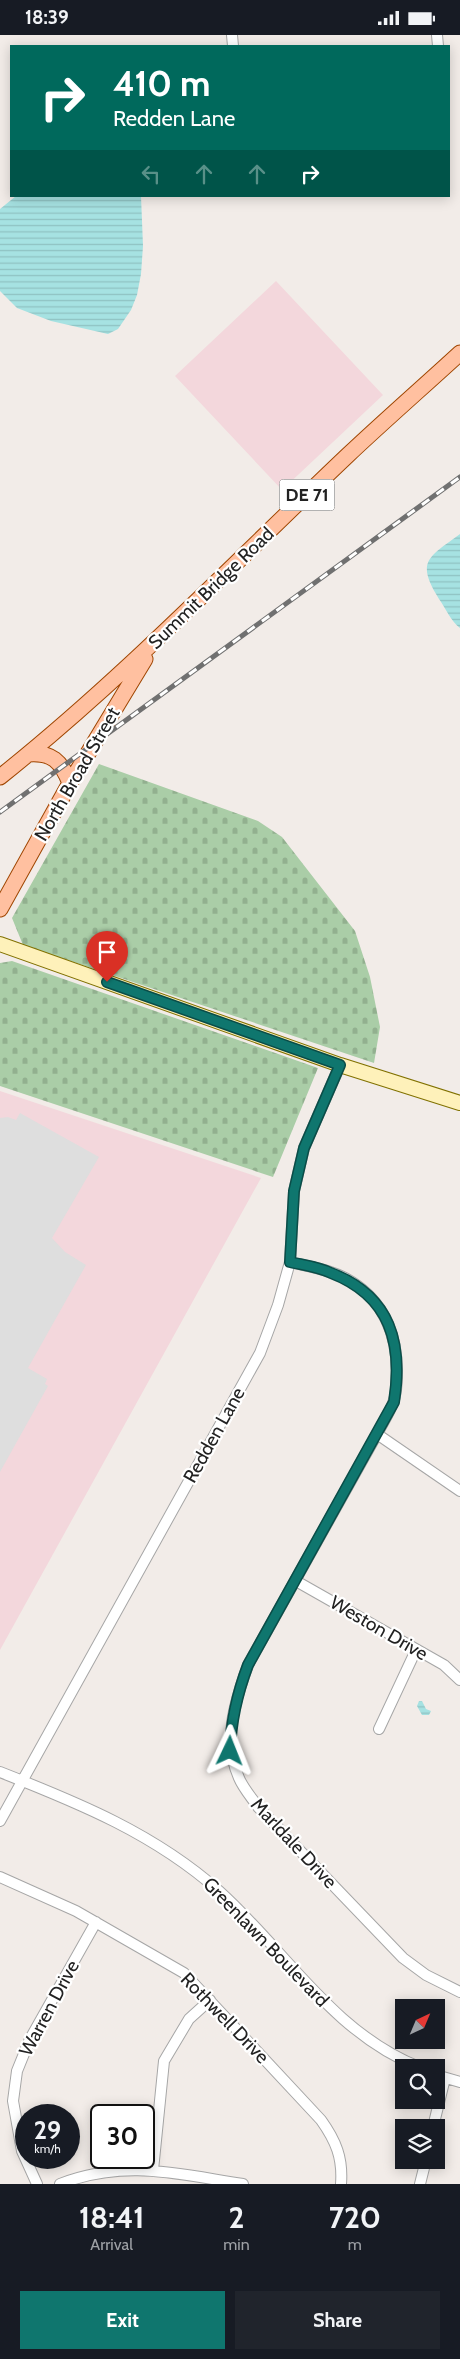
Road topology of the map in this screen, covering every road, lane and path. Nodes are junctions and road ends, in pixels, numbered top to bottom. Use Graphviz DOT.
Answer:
graph roads {
  1 [pos="460,353"];
  2 [pos="157,641"];
  3 [pos="46,739"];
  4 [pos="28,754"];
  5 [pos="0,777"];
  6 [pos="73,778"];
  7 [pos="0,909"];
  8 [pos="0,944"];
  9 [pos="340,1065"];
  10 [pos="460,1103"];
  11 [pos="290,1262"];
  12 [pos="377,1434"];
  13 [pos="460,1491"];
  14 [pos="296,1581"];
  15 [pos="416,1649"];
  16 [pos="460,1680"];
  17 [pos="379,1729"];
  18 [pos="0,1772"];
  19 [pos="21,1780"];
  20 [pos="0,1821"];
  21 [pos="0,1877"];
  22 [pos="96,1922"];
  23 [pos="460,1992"];
  24 [pos="210,2000"];
  25 [pos="402,2059"];
  26 [pos="445,2077"];
  27 [pos="460,2082"];
  28 [pos="424,2169"];
  29 [pos="153,2170"];
  30 [pos="36,2184"];
  31 [pos="60,2184"];
  32 [pos="243,2184"];
  33 [pos="341,2184"];
  34 [pos="420,2184"];
  1 -- 2 [label="main road, Summit Bridge Road / DE 71"];
  2 -- 3 [label="main road, Summit Bridge Road"];
  2 -- 6 [label="main road, North Broad Street / DE 71"];
  3 -- 4 [label="main road, Summit Bridge Road"];
  3 -- 6 [label="main road"];
  4 -- 5 [label="main road, Summit Bridge Road"];
  4 -- 6 [label="main road"];
  6 -- 7 [label="main road, North Broad Street / DE 71"];
  8 -- 9 [label="street"];
  9 -- 10 [label="street"];
  9 -- 11 [label="street, Redden Lane"];
  11 -- 12 [label="street, Marldale Drive"];
  11 -- 19 [label="street, Redden Lane"];
  12 -- 13 [label="street"];
  12 -- 14 [label="street, Marldale Drive"];
  14 -- 15 [label="street, Weston Drive"];
  14 -- 23 [label="street, Marldale Drive"];
  15 -- 16 [label="street, Weston Drive"];
  15 -- 17 [label="street"];
  18 -- 19 [label="street, Greenlawn Boulevard"];
  19 -- 20 [label="street, Redden Lane"];
  19 -- 25 [label="street, Greenlawn Boulevard"];
  21 -- 22 [label="street, Rothwell Drive"];
  22 -- 24 [label="street, Rothwell Drive"];
  22 -- 30 [label="street, Warren Drive"];
  24 -- 29 [label="street"];
  24 -- 33 [label="street, Rothwell Drive"];
  26 -- 27 [label="street"];
  28 -- 34 [label="street"];
  29 -- 31 [label="street"];
  29 -- 32 [label="street"];
}
